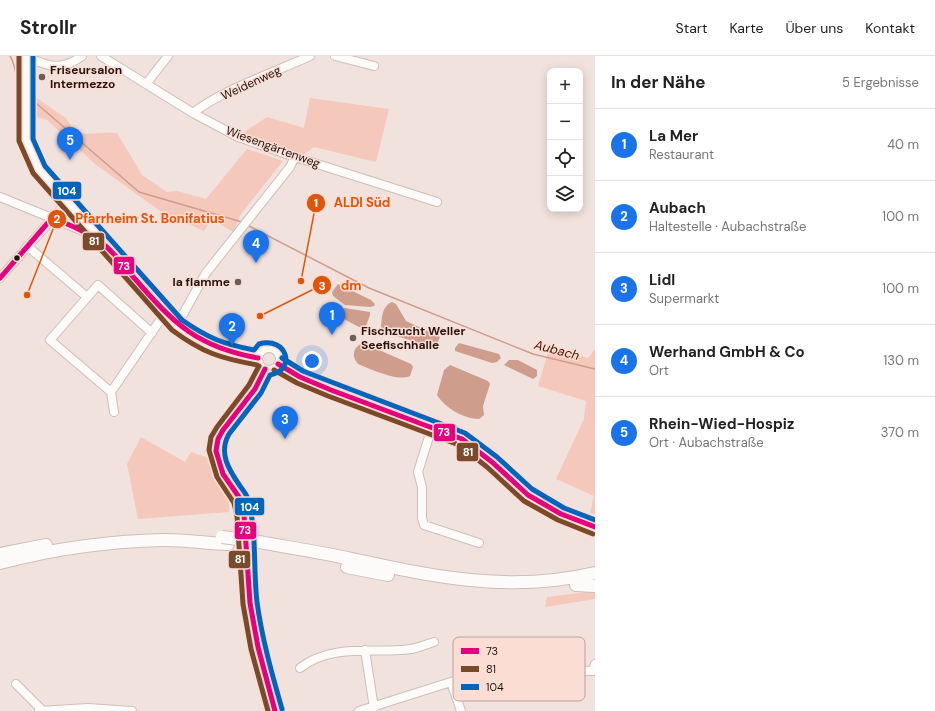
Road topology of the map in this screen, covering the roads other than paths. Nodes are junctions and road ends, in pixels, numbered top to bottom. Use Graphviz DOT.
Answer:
graph roads {
  1 [pos="26,56"];
  2 [pos="82,56"];
  3 [pos="101,56"];
  4 [pos="168,56"];
  5 [pos="310,56"];
  6 [pos="335,56"];
  7 [pos="374,66"];
  8 [pos="146,84"];
  9 [pos="193,114"];
  10 [pos="295,157"];
  11 [pos="0,197"];
  12 [pos="68,201"];
  13 [pos="437,202"];
  14 [pos="52,218"];
  15 [pos="103,244"];
  16 [pos="27,246"];
  17 [pos="0,278"];
  18 [pos="88,297"];
  19 [pos="165,314"];
  20 [pos="177,324"];
  21 [pos="152,333"];
  22 [pos="258,358"];
  23 [pos="278,364"];
  24 [pos="265,369"];
  25 [pos="111,392"];
  26 [pos="114,412"];
  27 [pos="432,427"];
  28 [pos="595,527"];
  29 [pos="225,540"];
  30 [pos="479,543"];
  31 [pos="254,545"];
  32 [pos="0,554"];
  33 [pos="0,563"];
  34 [pos="595,573"];
  35 [pos="595,581"];
  36 [pos="576,585"];
  37 [pos="595,586"];
  38 [pos="434,642"];
  39 [pos="365,650"];
  40 [pos="595,664"];
  41 [pos="300,668"];
  42 [pos="585,671"];
  43 [pos="451,682"];
  44 [pos="16,684"];
  45 [pos="453,688"];
  46 [pos="458,701"];
  47 [pos="374,708"];
  48 [pos="42,711"];
  49 [pos="132,711"];
  50 [pos="275,711"];
  51 [pos="359,711"];
  52 [pos="461,711"];
  1 -- 2 [label="street"];
  1 -- 12 [label="street"];
  3 -- 8 [label="street, Wiesengärtenweg"];
  4 -- 8 [label="street"];
  5 -- 9 [label="street, Weidenweg"];
  6 -- 7 [label="street"];
  8 -- 9 [label="street, Wiesengärtenweg"];
  9 -- 10 [label="street, Wiesengärtenweg"];
  10 -- 13 [label="street, Wiesengärtenweg"];
  10 -- 20 [label="street"];
  11 -- 14 [label="street"];
  12 -- 14 [label="street"];
  12 -- 15 [label="street"];
  14 -- 15 [label="street"];
  14 -- 16 [label="street"];
  15 -- 19 [label="street"];
  16 -- 17 [label="street"];
  16 -- 18 [label="street"];
  18 -- 21 [label="street"];
  18 -- 25 [label="street"];
  19 -- 20 [label="street"];
  19 -- 21 [label="street"];
  20 -- 22 [label="street"];
  21 -- 25 [label="street"];
  22 -- 23 [label="street"];
  22 -- 24 [label="street"];
  23 -- 24 [label="street"];
  23 -- 27 [label="street"];
  24 -- 50 [label="street"];
  25 -- 26 [label="street"];
  27 -- 28 [label="street"];
  27 -- 30 [label="street"];
  29 -- 31 [label="highway, bridge"];
  29 -- 32 [label="highway"];
  29 -- 33 [label="highway"];
  31 -- 34 [label="highway"];
  31 -- 36 [label="highway"];
  35 -- 36 [label="highway"];
  36 -- 37 [label="highway"];
  38 -- 39 [label="street"];
  39 -- 41 [label="street"];
  39 -- 47 [label="street"];
  40 -- 42 [label="street"];
  43 -- 45 [label="street"];
  43 -- 47 [label="street"];
  44 -- 48 [label="street"];
  46 -- 52 [label="street"];
  47 -- 51 [label="street"];
  48 -- 49 [label="street"];
}
